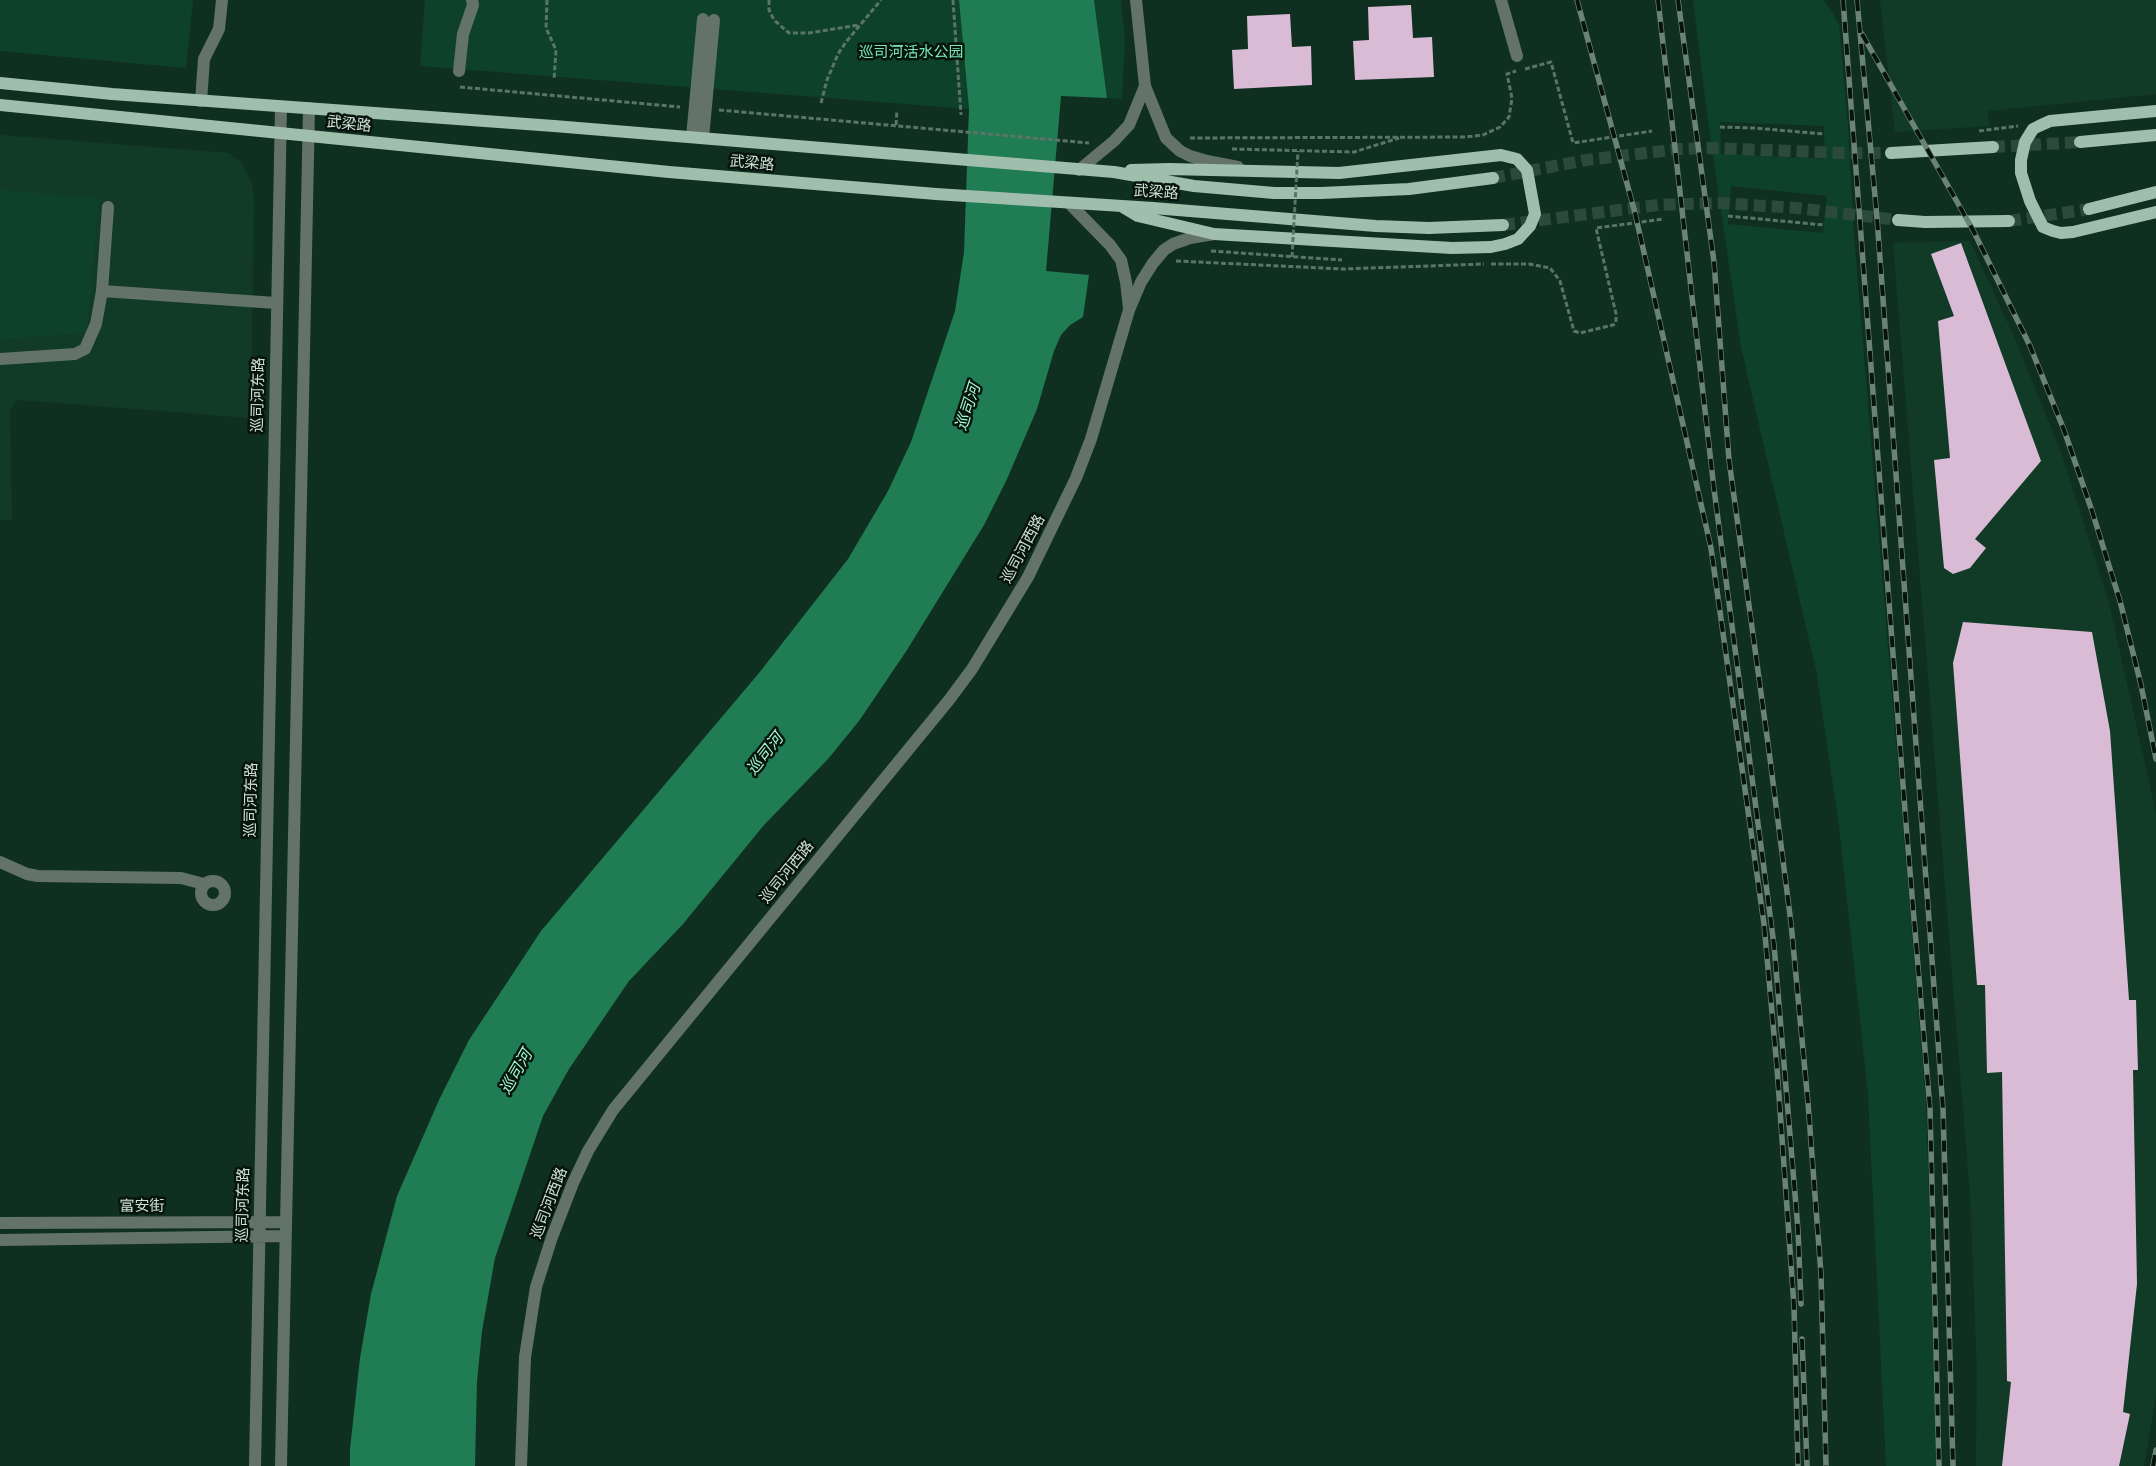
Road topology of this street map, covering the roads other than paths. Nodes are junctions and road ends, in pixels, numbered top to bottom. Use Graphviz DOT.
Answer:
graph roads {
  1 [pos="222,0"];
  2 [pos="472,0"];
  3 [pos="1136,0"];
  4 [pos="1501,0"];
  5 [pos="708,19"];
  6 [pos="1517,56"];
  7 [pos="459,71"];
  8 [pos="0,83"];
  9 [pos="1145,86"];
  10 [pos="201,100"];
  11 [pos="0,106"];
  12 [pos="281,107"];
  13 [pos="309,108"];
  14 [pos="2156,111"];
  15 [pos="280,134"];
  16 [pos="2156,135"];
  17 [pos="307,136"];
  18 [pos="697,138"];
  19 [pos="2080,142"];
  20 [pos="1993,146"];
  21 [pos="1891,153"];
  22 [pos="1079,170"];
  23 [pos="1114,172"];
  24 [pos="1268,172"];
  25 [pos="1494,178"];
  26 [pos="2156,192"];
  27 [pos="1069,203"];
  28 [pos="1120,206"];
  29 [pos="108,207"];
  30 [pos="2089,209"];
  31 [pos="2156,212"];
  32 [pos="1898,220"];
  33 [pos="2008,221"];
  34 [pos="1503,225"];
  35 [pos="1214,234"];
  36 [pos="102,291"];
  37 [pos="276,303"];
  38 [pos="1129,310"];
  39 [pos="0,359"];
  40 [pos="0,862"];
  41 [pos="204,884"];
  42 [pos="259,1222"];
  43 [pos="285,1222"];
  44 [pos="0,1223"];
  45 [pos="258,1236"];
  46 [pos="285,1236"];
  47 [pos="0,1240"];
  48 [pos="256,1466"];
  49 [pos="281,1466"];
  50 [pos="521,1466"];
  1 -- 10 [label="street"];
  2 -- 7 [label="street"];
  3 -- 9 [label="street"];
  4 -- 6 [label="street"];
  5 -- 18 [label="street"];
  8 -- 10 [label="main road, 武梁路"];
  9 -- 22 [label="street"];
  9 -- 24 [label="street"];
  10 -- 12 [label="main road, 武梁路"];
  11 -- 15 [label="main road, 武梁路"];
  12 -- 13 [label="main road, 武梁路"];
  12 -- 15 [label="street, 巡司河东路"];
  13 -- 17 [label="street"];
  13 -- 18 [label="main road, 武梁路"];
  14 -- 31 [label="main road"];
  15 -- 17 [label="main road, 武梁路"];
  15 -- 37 [label="street, 巡司河东路"];
  16 -- 19 [label="main road"];
  17 -- 27 [label="main road, 武梁路"];
  17 -- 43 [label="street"];
  18 -- 22 [label="main road, 武梁路"];
  20 -- 21 [label="main road"];
  22 -- 23 [label="main road, 武梁路"];
  23 -- 24 [label="main road"];
  23 -- 25 [label="main road, 武梁路"];
  24 -- 35 [label="main road"];
  26 -- 30 [label="main road"];
  27 -- 28 [label="main road, 武梁路"];
  27 -- 38 [label="street, 巡司河西路"];
  28 -- 34 [label="main road, 武梁路"];
  28 -- 35 [label="main road"];
  29 -- 36 [label="street"];
  32 -- 33 [label="main road"];
  35 -- 38 [label="street, 巡司河西路"];
  36 -- 37 [label="street"];
  36 -- 39 [label="street"];
  37 -- 42 [label="street, 巡司河东路"];
  38 -- 50 [label="street, 巡司河西路"];
  40 -- 41 [label="street"];
  42 -- 43 [label="street, 富安街"];
  42 -- 44 [label="street, 富安街"];
  42 -- 45 [label="street, 巡司河东路"];
  43 -- 46 [label="street"];
  45 -- 46 [label="street"];
  45 -- 47 [label="street"];
  45 -- 48 [label="street, 巡司河东路"];
  46 -- 49 [label="street"];
}
